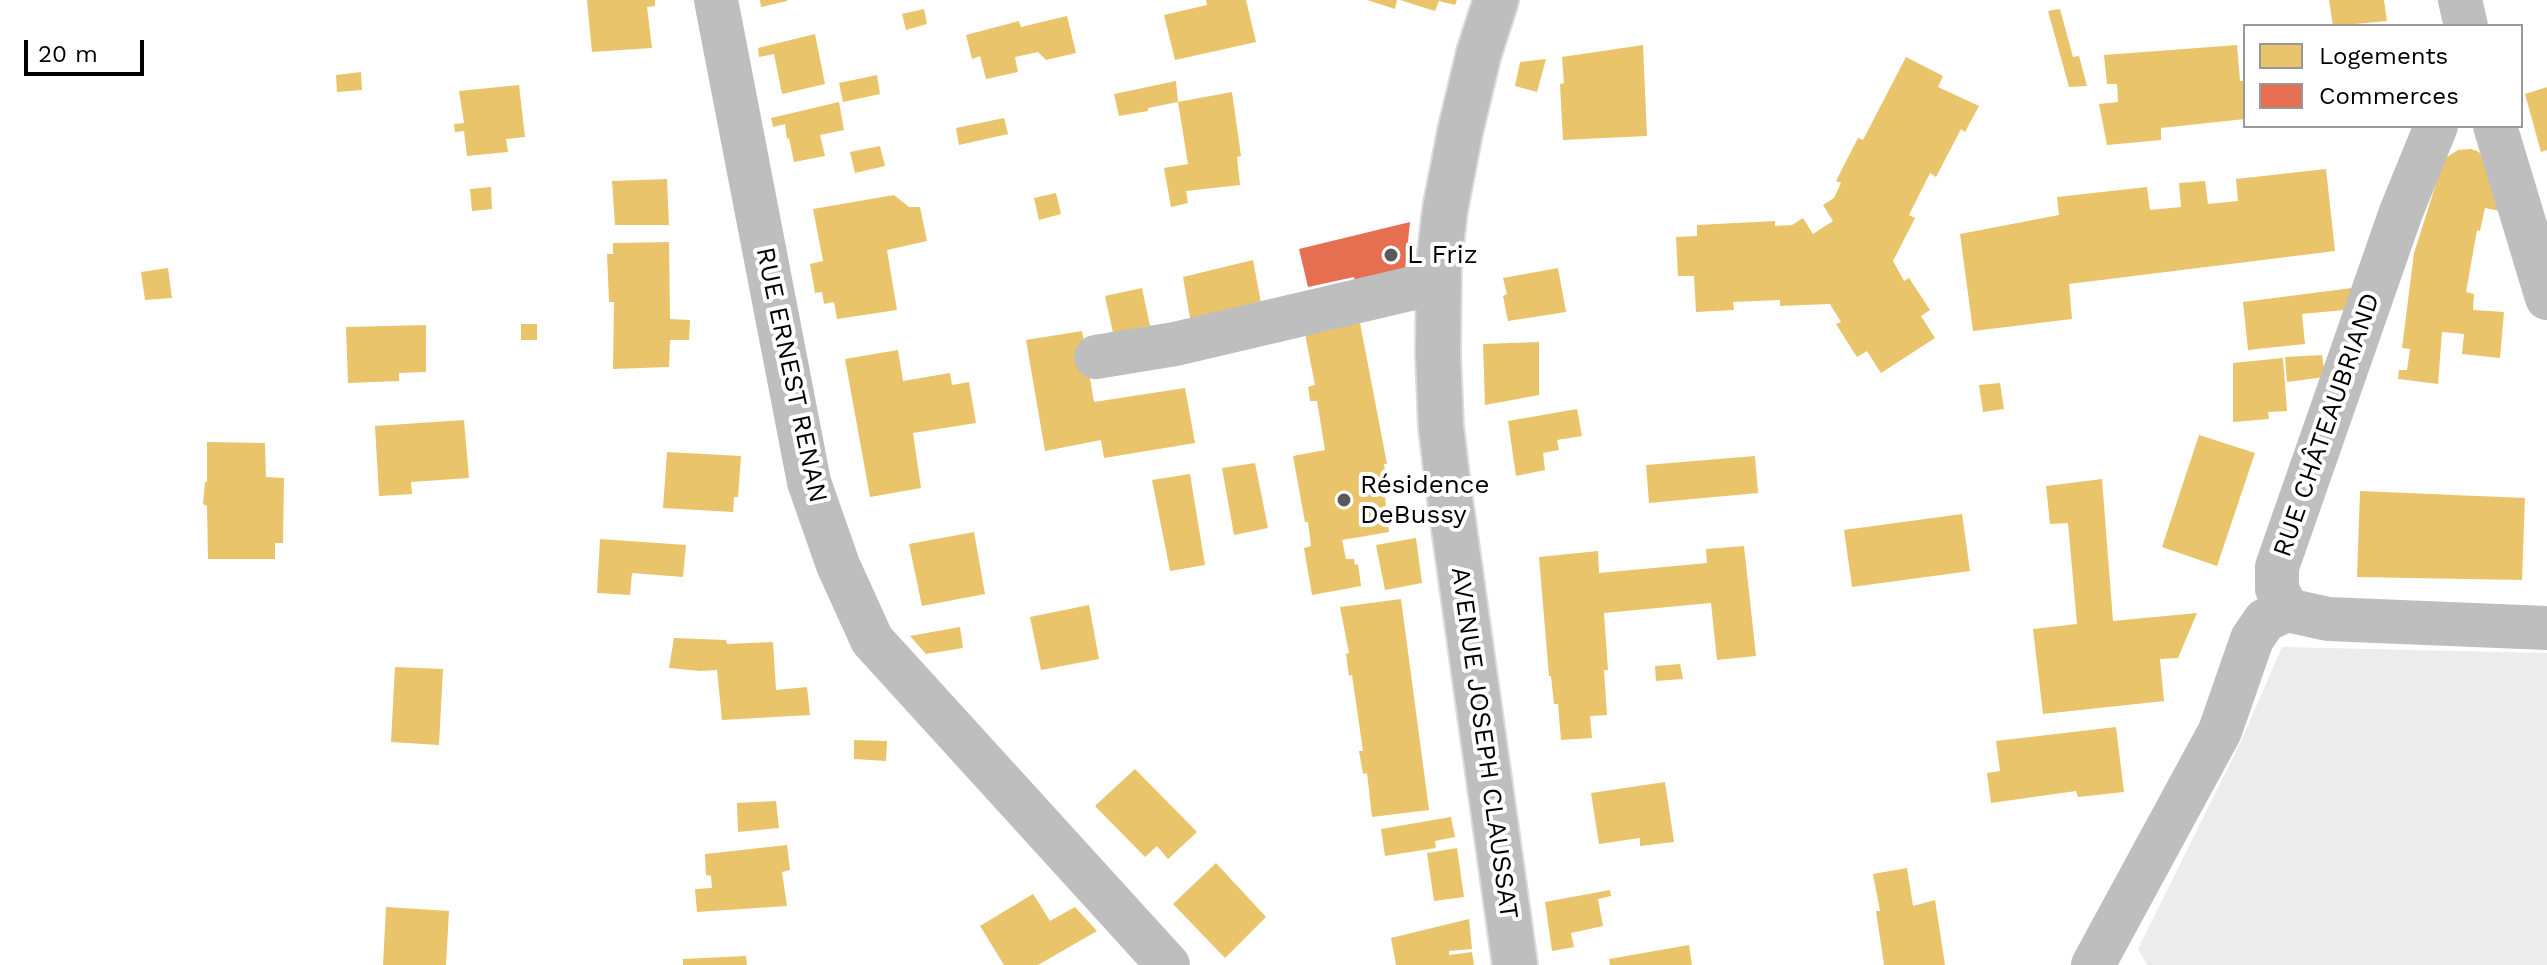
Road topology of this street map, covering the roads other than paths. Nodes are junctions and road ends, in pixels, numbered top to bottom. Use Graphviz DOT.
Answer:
graph roads {
  1 [pos="716,0"];
  2 [pos="1496,0"];
  3 [pos="2460,0"];
  4 [pos="2466,24"];
  5 [pos="2435,128"];
  6 [pos="2496,128"];
  7 [pos="2536,223"];
  8 [pos="1439,282"];
  9 [pos="2547,298"];
  10 [pos="1096,357"];
  11 [pos="2287,610"];
  12 [pos="2547,628"];
  13 [pos="1168,965"];
  14 [pos="1515,965"];
  15 [pos="2093,965"];
  1 -- 13 [label="street, RUE ERNEST RENAN"];
  2 -- 8 [label="street, AVENUE JOSEPH CLAUSSAT"];
  3 -- 4 [label="street"];
  5 -- 11 [label="street, RUE CHÂTEAUBRIAND"];
  6 -- 7 [label="street"];
  7 -- 9 [label="street"];
  8 -- 10 [label="street"];
  8 -- 14 [label="street, AVENUE JOSEPH CLAUSSAT"];
  11 -- 12 [label="street"];
  11 -- 15 [label="street"];
}
